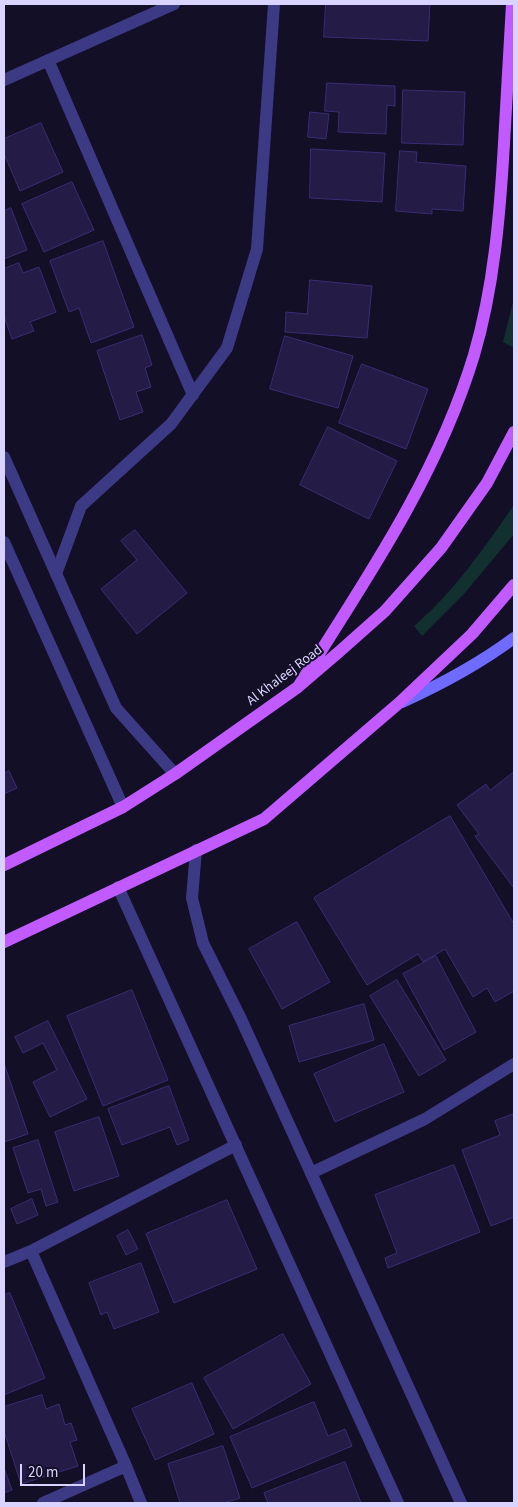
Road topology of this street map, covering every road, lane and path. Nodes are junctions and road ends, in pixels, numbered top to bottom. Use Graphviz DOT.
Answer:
graph roads {
  1 [pos="174,4"];
  2 [pos="274,4"];
  3 [pos="512,4"];
  4 [pos="48,60"];
  5 [pos="4,80"];
  6 [pos="192,395"];
  7 [pos="514,432"];
  8 [pos="4,457"];
  9 [pos="4,542"];
  10 [pos="56,574"];
  11 [pos="514,585"];
  12 [pos="514,638"];
  13 [pos="298,687"];
  14 [pos="399,703"];
  15 [pos="175,774"];
  16 [pos="124,807"];
  17 [pos="196,850"];
  18 [pos="4,865"];
  19 [pos="118,887"];
  20 [pos="4,942"];
  21 [pos="514,1064"];
  22 [pos="236,1145"];
  23 [pos="311,1173"];
  24 [pos="31,1251"];
  25 [pos="4,1262"];
  26 [pos="126,1466"];
  27 [pos="43,1503"];
  28 [pos="141,1503"];
  29 [pos="398,1503"];
  30 [pos="461,1503"];
  1 -- 4 [label="street"];
  2 -- 6 [label="street"];
  3 -- 13 [label="main road"];
  4 -- 5 [label="street"];
  4 -- 6 [label="street"];
  6 -- 10 [label="street"];
  7 -- 13 [label="main road, Al Khaleej Road"];
  8 -- 10 [label="street"];
  9 -- 16 [label="street"];
  10 -- 15 [label="street"];
  11 -- 14 [label="main road"];
  12 -- 14 [label="main road"];
  13 -- 15 [label="main road, Al Khaleej Road"];
  14 -- 17 [label="main road"];
  15 -- 16 [label="main road, Al Khaleej Road"];
  16 -- 18 [label="main road, Al Khaleej Road"];
  17 -- 19 [label="main road"];
  17 -- 23 [label="street"];
  19 -- 20 [label="main road"];
  19 -- 22 [label="street"];
  21 -- 23 [label="street"];
  22 -- 24 [label="street"];
  22 -- 29 [label="street"];
  23 -- 30 [label="street"];
  24 -- 25 [label="street"];
  24 -- 26 [label="street"];
  26 -- 27 [label="street"];
  26 -- 28 [label="street"];
}
